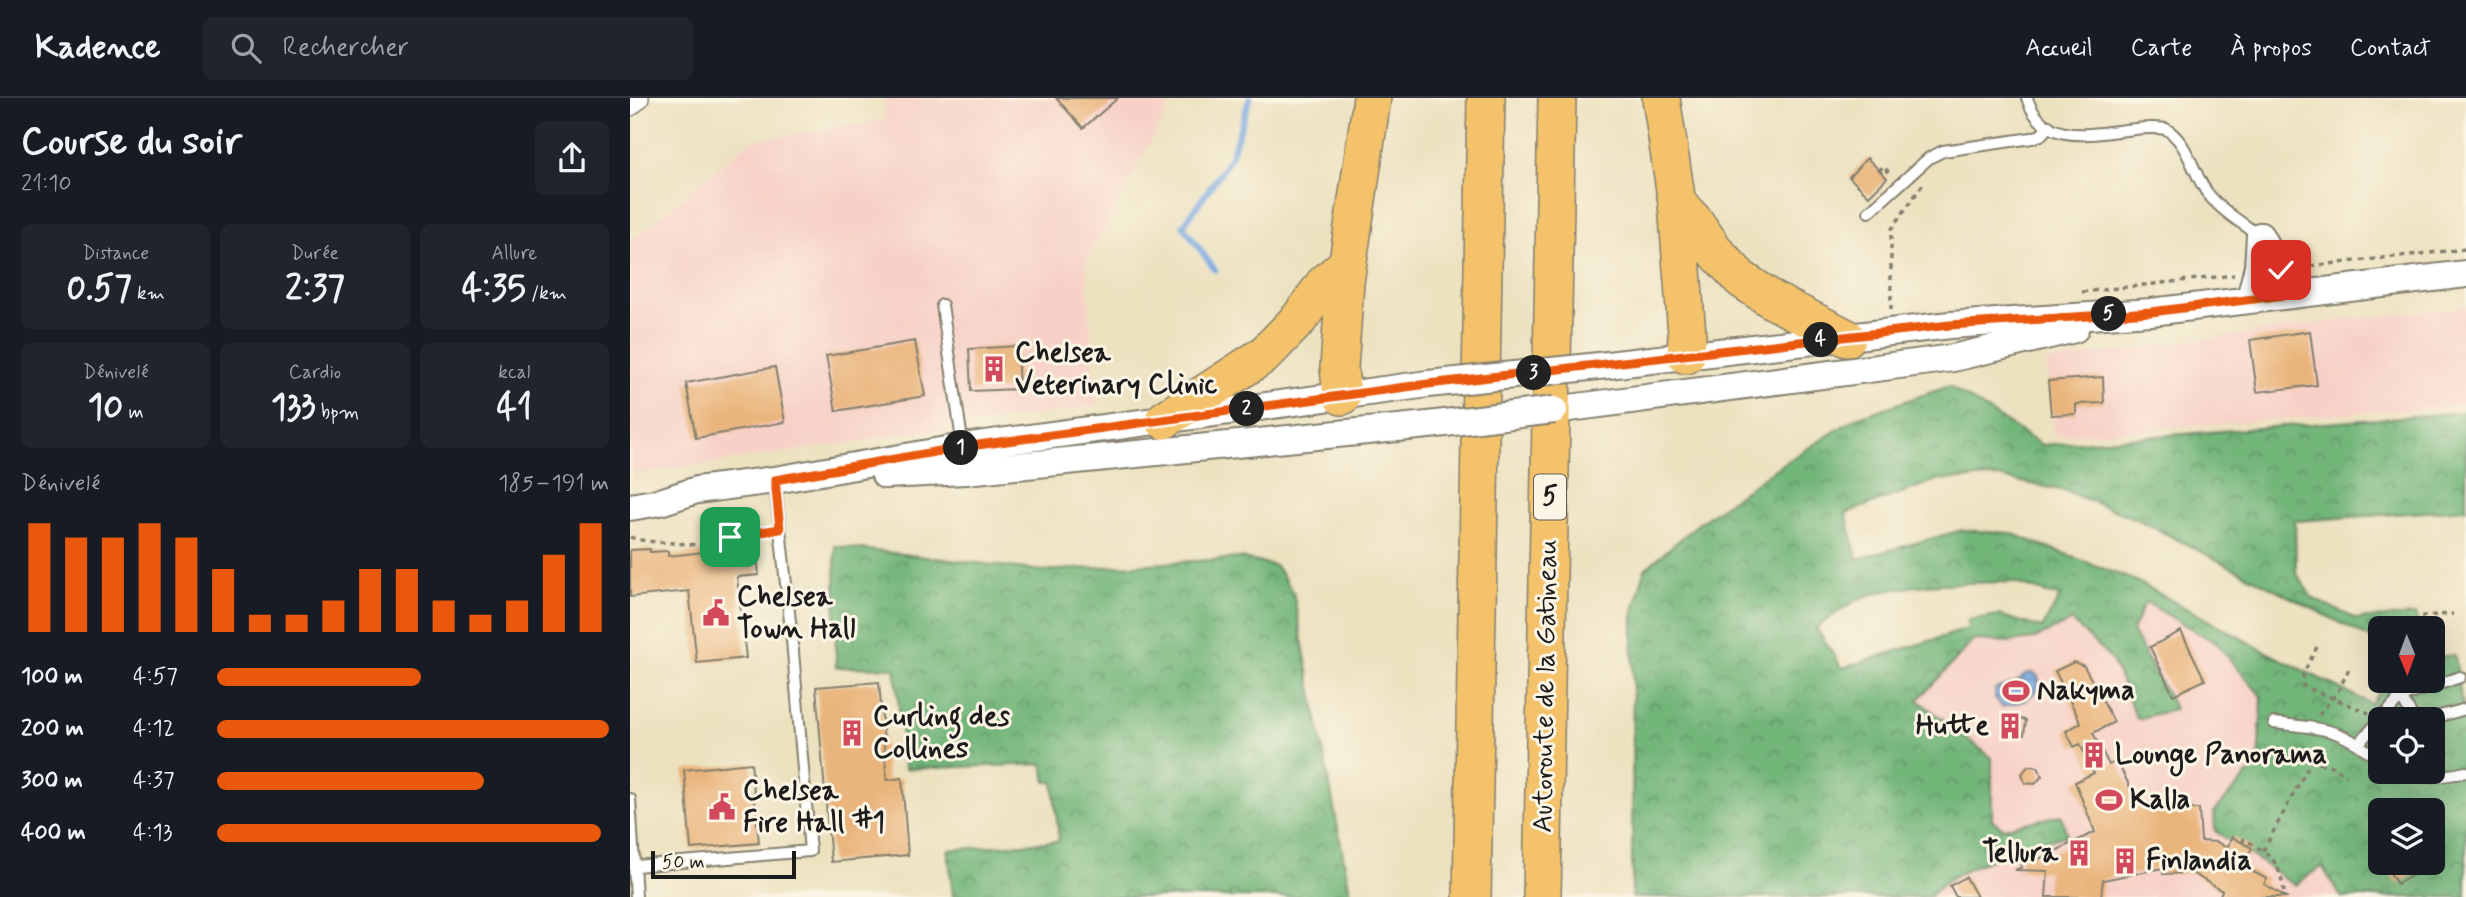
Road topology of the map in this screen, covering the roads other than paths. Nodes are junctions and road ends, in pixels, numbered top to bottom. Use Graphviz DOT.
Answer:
graph roads {
  1 [pos="638,98"];
  2 [pos="1372,98"];
  3 [pos="1486,98"];
  4 [pos="1557,98"];
  5 [pos="1661,98"];
  6 [pos="2027,98"];
  7 [pos="630,105"];
  8 [pos="2049,127"];
  9 [pos="1677,203"];
  10 [pos="1869,212"];
  11 [pos="2260,236"];
  12 [pos="1347,264"];
  13 [pos="2466,274"];
  14 [pos="2293,281"];
  15 [pos="2250,299"];
  16 [pos="942,305"];
  17 [pos="2151,312"];
  18 [pos="1847,338"];
  19 [pos="1686,355"];
  20 [pos="1342,396"];
  21 [pos="1650,398"];
  22 [pos="1164,420"];
  23 [pos="1362,432"];
  24 [pos="963,447"];
  25 [pos="775,480"];
  26 [pos="697,490"];
  27 [pos="630,491"];
  28 [pos="630,507"];
  29 [pos="2460,677"];
  30 [pos="2396,693"];
  31 [pos="2401,697"];
  32 [pos="2391,707"];
  33 [pos="2407,707"];
  34 [pos="2465,709"];
  35 [pos="2445,715"];
  36 [pos="2274,723"];
  37 [pos="2368,733"];
  38 [pos="2359,743"];
  39 [pos="2368,751"];
  40 [pos="2466,772"];
  41 [pos="2445,774"];
  42 [pos="630,799"];
  43 [pos="635,866"];
  44 [pos="636,897"];
  45 [pos="1472,897"];
  46 [pos="1542,897"];
  1 -- 7 [label="street"];
  2 -- 12 [label="highway"];
  3 -- 45 [label="highway"];
  4 -- 46 [label="highway, Autoroute de la Gatineau / 5"];
  5 -- 9 [label="highway"];
  6 -- 8 [label="lane"];
  8 -- 10 [label="lane"];
  8 -- 11 [label="lane"];
  9 -- 18 [label="highway"];
  9 -- 19 [label="highway"];
  11 -- 14 [label="street"];
  11 -- 15 [label="street"];
  12 -- 20 [label="highway"];
  12 -- 22 [label="highway"];
  13 -- 14 [label="street"];
  14 -- 15 [label="street"];
  15 -- 17 [label="street"];
  16 -- 24 [label="lane"];
  17 -- 18 [label="street"];
  17 -- 21 [label="street"];
  18 -- 19 [label="street"];
  19 -- 20 [label="street, bridge"];
  19 -- 21 [label="street"];
  20 -- 22 [label="street"];
  20 -- 23 [label="street"];
  21 -- 23 [label="street, bridge"];
  22 -- 24 [label="street"];
  23 -- 25 [label="street"];
  24 -- 25 [label="street"];
  25 -- 26 [label="street"];
  25 -- 43 [label="lane"];
  26 -- 27 [label="street"];
  26 -- 28 [label="street"];
  29 -- 31 [label="lane"];
  30 -- 31 [label="lane"];
  31 -- 32 [label="lane"];
  31 -- 33 [label="lane"];
  34 -- 35 [label="lane"];
  36 -- 38 [label="lane"];
  37 -- 38 [label="lane"];
  38 -- 39 [label="lane"];
  40 -- 41 [label="lane"];
  42 -- 43 [label="lane"];
  43 -- 44 [label="lane"];
}
